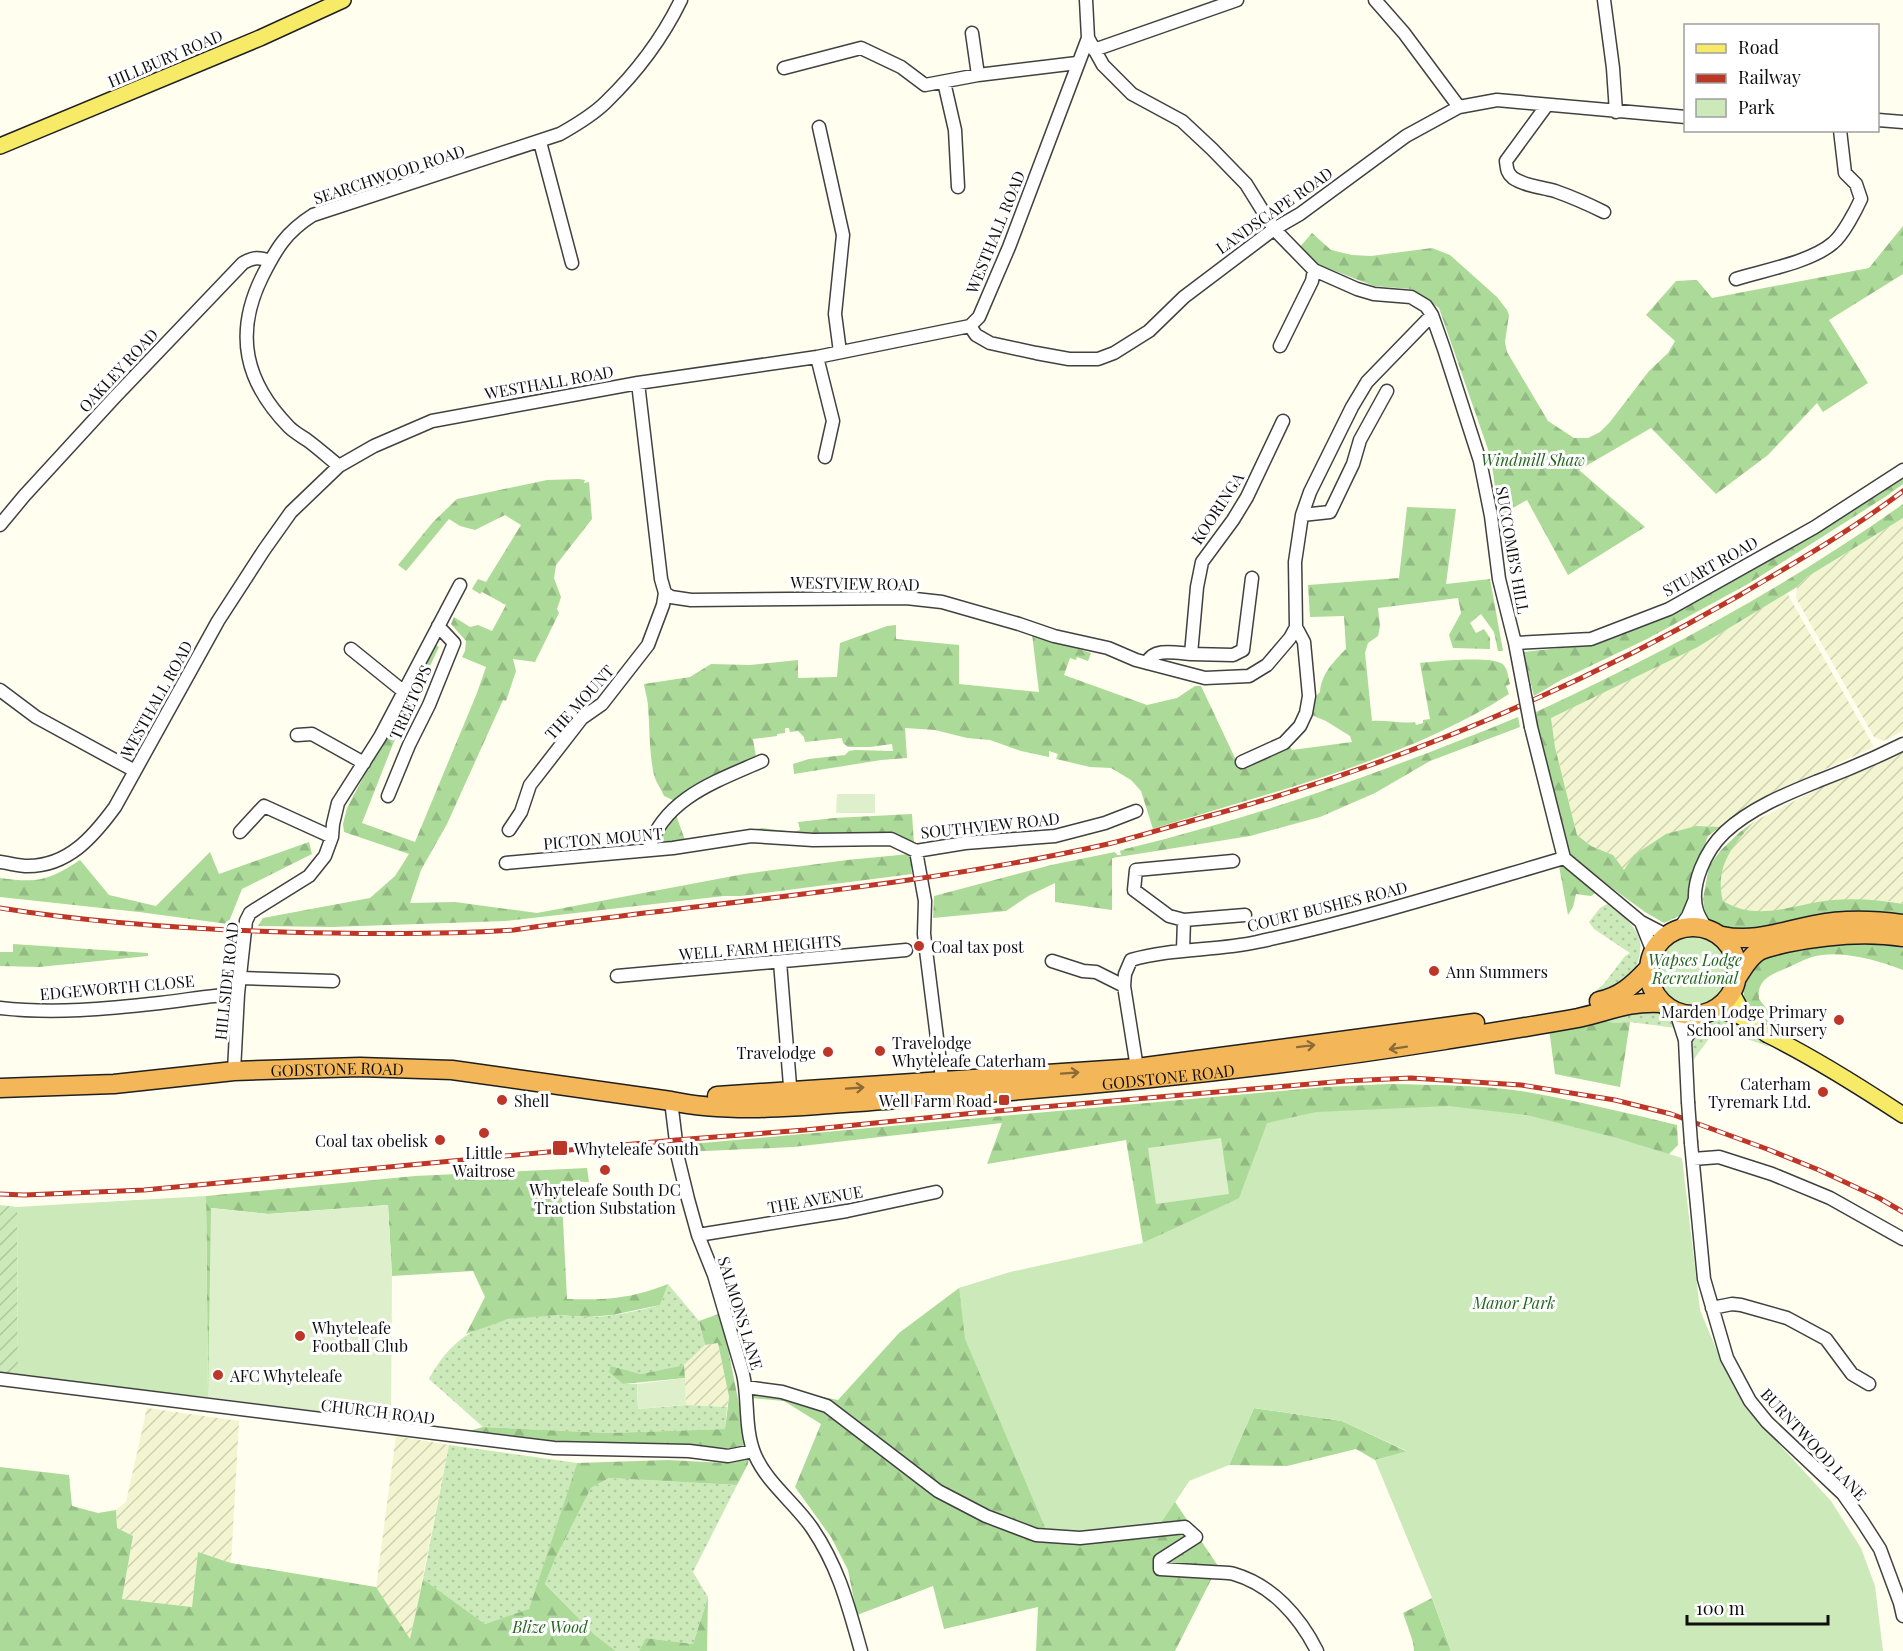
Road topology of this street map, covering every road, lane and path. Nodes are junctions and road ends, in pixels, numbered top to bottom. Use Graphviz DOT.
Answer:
graph roads {
  1 [pos="343,0"];
  2 [pos="681,0"];
  3 [pos="1086,0"];
  4 [pos="1237,0"];
  5 [pos="1375,0"];
  6 [pos="1604,0"];
  7 [pos="972,33"];
  8 [pos="1088,38"];
  9 [pos="1094,50"];
  10 [pos="1077,63"];
  11 [pos="784,69"];
  12 [pos="978,75"];
  13 [pos="944,82"];
  14 [pos="1547,105"];
  15 [pos="1459,107"];
  16 [pos="1616,112"];
  17 [pos="1684,117"];
  18 [pos="1879,120"];
  19 [pos="1903,122"];
  20 [pos="819,127"];
  21 [pos="1840,132"];
  22 [pos="540,142"];
  23 [pos="0,146"];
  24 [pos="958,187"];
  25 [pos="1604,212"];
  26 [pos="1274,229"];
  27 [pos="270,261"];
  28 [pos="572,263"];
  29 [pos="1314,270"];
  30 [pos="1737,279"];
  31 [pos="1432,315"];
  32 [pos="970,326"];
  33 [pos="1280,346"];
  34 [pos="840,352"];
  35 [pos="817,357"];
  36 [pos="638,383"];
  37 [pos="1387,391"];
  38 [pos="1283,421"];
  39 [pos="825,457"];
  40 [pos="339,466"];
  41 [pos="1903,470"];
  42 [pos="1302,515"];
  43 [pos="0,525"];
  44 [pos="1252,578"];
  45 [pos="460,585"];
  46 [pos="665,593"];
  47 [pos="438,626"];
  48 [pos="1296,627"];
  49 [pos="1515,643"];
  50 [pos="351,649"];
  51 [pos="1191,654"];
  52 [pos="1147,663"];
  53 [pos="0,690"];
  54 [pos="403,691"];
  55 [pos="297,735"];
  56 [pos="1903,744"];
  57 [pos="762,761"];
  58 [pos="1242,762"];
  59 [pos="364,763"];
  60 [pos="135,771"];
  61 [pos="388,796"];
  62 [pos="1136,811"];
  63 [pos="510,830"];
  64 [pos="240,832"];
  65 [pos="332,837"];
  66 [pos="703,844"];
  67 [pos="648,850"];
  68 [pos="916,851"];
  69 [pos="1564,858"];
  70 [pos="1233,861"];
  71 [pos="0,862"];
  72 [pos="506,863"];
  73 [pos="1696,897"];
  74 [pos="1245,915"];
  75 [pos="1184,920"];
  76 [pos="1641,922"];
  77 [pos="1903,924"];
  78 [pos="1706,928"];
  79 [pos="1672,932"];
  80 [pos="1722,936"];
  81 [pos="1903,937"];
  82 [pos="906,950"];
  83 [pos="1183,950"];
  84 [pos="1653,952"];
  85 [pos="780,962"];
  86 [pos="1052,962"];
  87 [pos="1647,970"];
  88 [pos="617,976"];
  89 [pos="240,978"];
  90 [pos="333,981"];
  91 [pos="1735,984"];
  92 [pos="1124,986"];
  93 [pos="238,994"];
  94 [pos="0,1008"];
  95 [pos="1669,1008"];
  96 [pos="1708,1013"];
  97 [pos="1746,1019"];
  98 [pos="1537,1020"];
  99 [pos="1685,1040"];
  100 [pos="1271,1058"];
  101 [pos="1137,1068"];
  102 [pos="234,1071"];
  103 [pos="0,1088"];
  104 [pos="944,1089"];
  105 [pos="791,1099"];
  106 [pos="671,1101"];
  107 [pos="1903,1115"];
  108 [pos="1693,1159"];
  109 [pos="936,1192"];
  110 [pos="698,1235"];
  111 [pos="1903,1239"];
  112 [pos="1712,1308"];
  113 [pos="0,1379"];
  114 [pos="1869,1384"];
  115 [pos="746,1387"];
  116 [pos="753,1451"];
  117 [pos="1903,1617"];
  118 [pos="861,1651"];
  119 [pos="1317,1651"];
  1 -- 23 [label="main road, HILLBURY ROAD"];
  2 -- 22 [label="street, SEARCHWOOD ROAD"];
  3 -- 8 [label="street, WESTHALL ROAD"];
  4 -- 9 [label="street"];
  5 -- 15 [label="street"];
  6 -- 16 [label="street"];
  7 -- 12 [label="street"];
  8 -- 9 [label="street"];
  8 -- 10 [label="street, WESTHALL ROAD"];
  9 -- 26 [label="street"];
  10 -- 12 [label="street"];
  10 -- 32 [label="street, WESTHALL ROAD"];
  11 -- 13 [label="street"];
  12 -- 13 [label="street"];
  13 -- 24 [label="street"];
  14 -- 15 [label="street, LANDSCAPE ROAD"];
  14 -- 16 [label="street, LANDSCAPE ROAD"];
  14 -- 25 [label="street"];
  15 -- 26 [label="street, LANDSCAPE ROAD"];
  16 -- 17 [label="street, LANDSCAPE ROAD"];
  18 -- 19 [label="street"];
  20 -- 34 [label="street"];
  21 -- 30 [label="street"];
  22 -- 27 [label="street, SEARCHWOOD ROAD"];
  22 -- 28 [label="street"];
  26 -- 29 [label="street"];
  26 -- 32 [label="street, LANDSCAPE ROAD"];
  27 -- 40 [label="street, SEARCHWOOD ROAD"];
  27 -- 43 [label="street, OAKLEY ROAD"];
  29 -- 31 [label="street"];
  29 -- 33 [label="street"];
  31 -- 42 [label="street"];
  31 -- 49 [label="street, SUCCOMB'S HILL"];
  32 -- 34 [label="street, WESTHALL ROAD"];
  34 -- 35 [label="street, WESTHALL ROAD"];
  35 -- 36 [label="street, WESTHALL ROAD"];
  35 -- 39 [label="street"];
  36 -- 40 [label="street, WESTHALL ROAD"];
  36 -- 46 [label="street"];
  37 -- 42 [label="street"];
  38 -- 51 [label="street, KOORINGA"];
  40 -- 60 [label="street, WESTHALL ROAD"];
  41 -- 49 [label="street, STUART ROAD"];
  42 -- 48 [label="street"];
  44 -- 51 [label="street"];
  45 -- 47 [label="street, HILLSIDE ROAD"];
  46 -- 52 [label="street, WESTVIEW ROAD"];
  46 -- 63 [label="street, THE MOUNT"];
  47 -- 54 [label="street, HILLSIDE ROAD"];
  47 -- 61 [label="street, TREETOPS"];
  48 -- 52 [label="street, WESTVIEW ROAD"];
  48 -- 58 [label="street"];
  49 -- 69 [label="street, SUCCOMB'S HILL, bridge"];
  50 -- 54 [label="street"];
  51 -- 52 [label="street"];
  53 -- 60 [label="street"];
  54 -- 59 [label="street, HILLSIDE ROAD"];
  55 -- 59 [label="street"];
  56 -- 73 [label="street"];
  57 -- 67 [label="street"];
  59 -- 65 [label="street, HILLSIDE ROAD"];
  60 -- 71 [label="street, WESTHALL ROAD"];
  62 -- 68 [label="street, SOUTHVIEW ROAD"];
  64 -- 65 [label="street"];
  65 -- 89 [label="street, HILLSIDE ROAD"];
  66 -- 67 [label="street, PICTON MOUNT"];
  66 -- 68 [label="street, SOUTHVIEW ROAD"];
  67 -- 72 [label="street, PICTON MOUNT"];
  68 -- 104 [label="street"];
  69 -- 76 [label="street"];
  69 -- 83 [label="street, COURT BUSHES ROAD"];
  70 -- 75 [label="street"];
  73 -- 78 [label="street"];
  73 -- 79 [label="street"];
  74 -- 75 [label="street"];
  75 -- 83 [label="street"];
  76 -- 79 [label="street"];
  76 -- 84 [label="street"];
  77 -- 80 [label="highway"];
  78 -- 79 [label="highway"];
  78 -- 80 [label="highway"];
  79 -- 84 [label="highway"];
  80 -- 91 [label="highway"];
  81 -- 91 [label="highway"];
  82 -- 85 [label="street, WELL FARM HEIGHTS"];
  83 -- 92 [label="street, COURT BUSHES ROAD"];
  84 -- 87 [label="highway"];
  85 -- 88 [label="street, WELL FARM HEIGHTS"];
  85 -- 105 [label="street"];
  86 -- 92 [label="street"];
  87 -- 95 [label="highway"];
  87 -- 98 [label="highway, GODSTONE ROAD"];
  89 -- 90 [label="street"];
  89 -- 93 [label="street, HILLSIDE ROAD"];
  91 -- 96 [label="highway"];
  91 -- 97 [label="main road"];
  92 -- 101 [label="street, COURT BUSHES ROAD"];
  93 -- 94 [label="street, EDGEWORTH CLOSE"];
  93 -- 102 [label="street, HILLSIDE ROAD"];
  95 -- 96 [label="highway"];
  95 -- 98 [label="highway, GODSTONE ROAD"];
  95 -- 99 [label="street, BURNTWOOD LANE"];
  96 -- 97 [label="main road"];
  96 -- 99 [label="street"];
  97 -- 107 [label="main road"];
  98 -- 100 [label="highway, GODSTONE ROAD"];
  99 -- 108 [label="street, BURNTWOOD LANE, bridge"];
  100 -- 101 [label="highway, GODSTONE ROAD"];
  100 -- 104 [label="highway, GODSTONE ROAD"];
  104 -- 101 [label="highway, GODSTONE ROAD, one-way"];
  102 -- 103 [label="highway, GODSTONE ROAD"];
  102 -- 106 [label="highway, GODSTONE ROAD"];
  104 -- 105 [label="highway, GODSTONE ROAD"];
  105 -- 106 [label="highway, GODSTONE ROAD"];
  106 -- 110 [label="street, SALMONS LANE"];
  108 -- 111 [label="street"];
  108 -- 112 [label="street, BURNTWOOD LANE"];
  109 -- 110 [label="street, THE AVENUE"];
  110 -- 115 [label="street, SALMONS LANE"];
  112 -- 114 [label="street"];
  112 -- 117 [label="street, BURNTWOOD LANE"];
  113 -- 116 [label="street, CHURCH ROAD"];
  115 -- 116 [label="street, SALMONS LANE"];
  115 -- 119 [label="street"];
  116 -- 118 [label="street, SALMONS LANE"];
}
